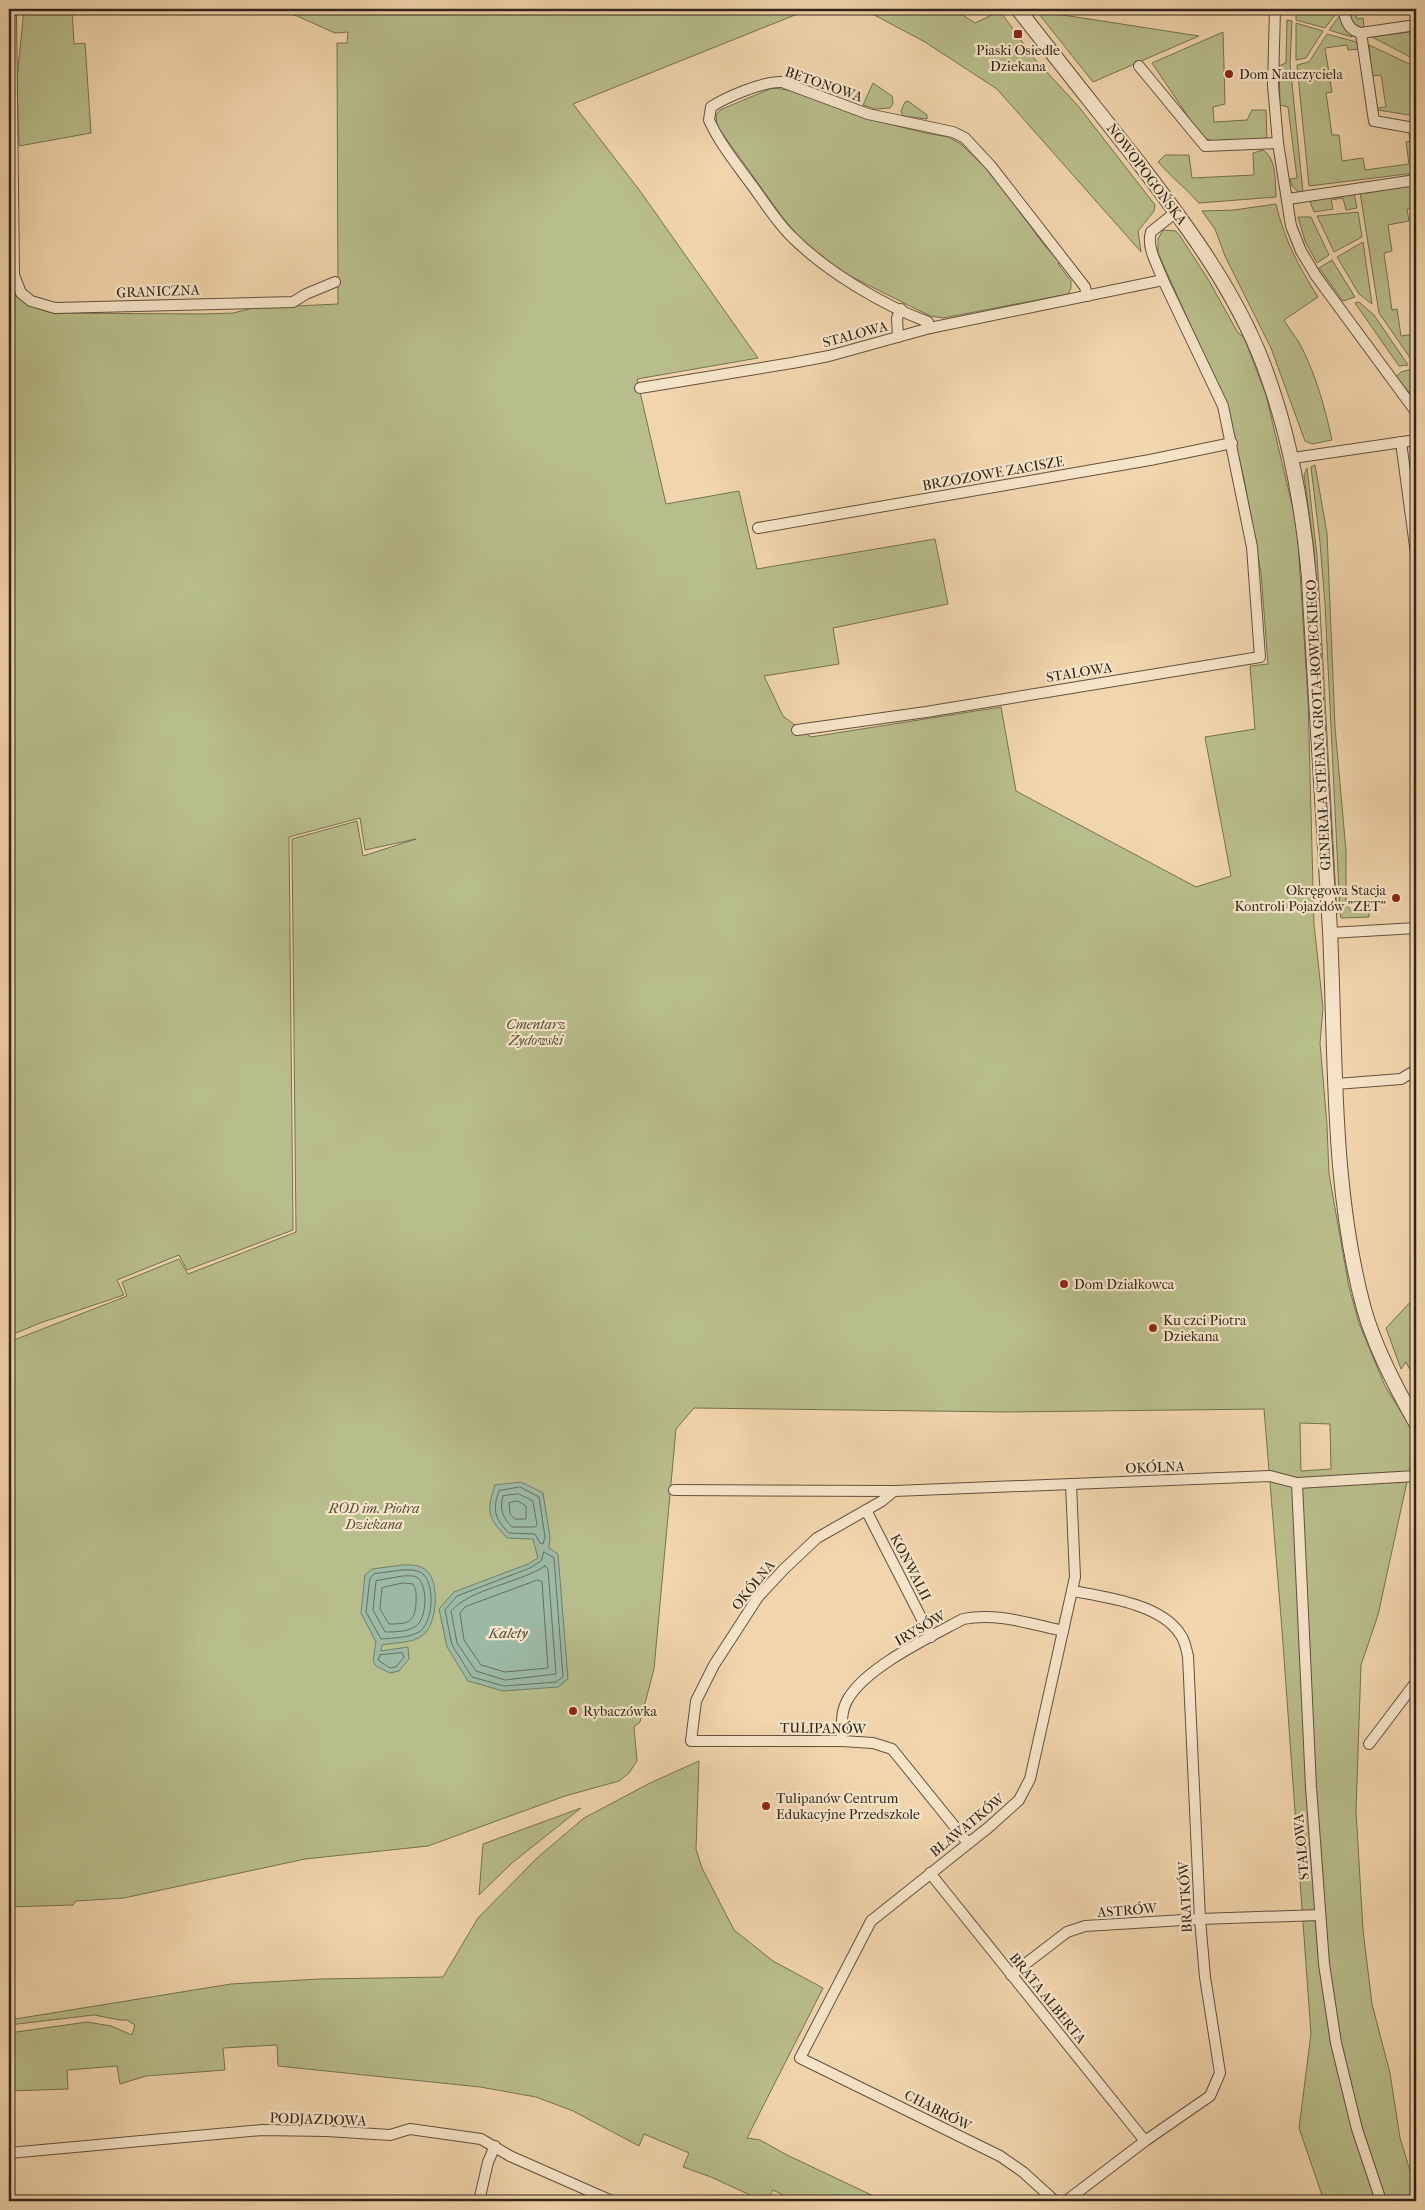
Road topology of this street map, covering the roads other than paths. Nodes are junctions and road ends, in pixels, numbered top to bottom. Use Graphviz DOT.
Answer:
graph roads {
  1 [pos="11,9"];
  2 [pos="1018,9"];
  3 [pos="1275,9"];
  4 [pos="1343,9"];
  5 [pos="1416,25"];
  6 [pos="1362,33"];
  7 [pos="1139,66"];
  8 [pos="1278,143"];
  9 [pos="1416,143"];
  10 [pos="1416,180"];
  11 [pos="1288,199"];
  12 [pos="1176,212"];
  13 [pos="1163,280"];
  14 [pos="335,282"];
  15 [pos="1087,296"];
  16 [pos="901,309"];
  17 [pos="930,328"];
  18 [pos="898,337"];
  19 [pos="1258,351"];
  20 [pos="640,388"];
  21 [pos="1416,412"];
  22 [pos="1416,440"];
  23 [pos="1232,442"];
  24 [pos="1400,442"];
  25 [pos="1293,458"];
  26 [pos="758,528"];
  27 [pos="1416,554"];
  28 [pos="797,730"];
  29 [pos="1416,928"];
  30 [pos="1330,933"];
  31 [pos="1416,1070"];
  32 [pos="1336,1084"];
  33 [pos="1416,1423"];
  34 [pos="1416,1476"];
  35 [pos="1297,1483"];
  36 [pos="1071,1484"];
  37 [pos="674,1490"];
  38 [pos="894,1492"];
  39 [pos="866,1510"];
  40 [pos="1073,1591"];
  41 [pos="1063,1631"];
  42 [pos="931,1637"];
  43 [pos="1416,1682"];
  44 [pos="691,1741"];
  45 [pos="842,1741"];
  46 [pos="1369,1744"];
  47 [pos="968,1842"];
  48 [pos="930,1873"];
  49 [pos="1320,1915"];
  50 [pos="1200,1919"];
  51 [pos="1011,1975"];
  52 [pos="800,2058"];
  53 [pos="1145,2141"];
  54 [pos="495,2146"];
  55 [pos="9,2154"];
  56 [pos="479,2201"];
  57 [pos="612,2201"];
  58 [pos="1055,2201"];
  59 [pos="1066,2201"];
  60 [pos="1381,2201"];
  1 -- 14 [label="street, GRANICZNA"];
  2 -- 12 [label="street, NOWOPOGOŃSKA"];
  3 -- 8 [label="street"];
  4 -- 6 [label="street"];
  5 -- 6 [label="street"];
  6 -- 9 [label="street"];
  7 -- 8 [label="street"];
  8 -- 11 [label="street"];
  10 -- 11 [label="street"];
  11 -- 21 [label="street"];
  12 -- 13 [label="street"];
  12 -- 19 [label="street, NOWOPOGOŃSKA"];
  13 -- 15 [label="street, STALOWA"];
  13 -- 23 [label="street"];
  15 -- 16 [label="street, BETONOWA"];
  15 -- 17 [label="street, STALOWA"];
  16 -- 17 [label="street, BETONOWA"];
  16 -- 18 [label="street"];
  17 -- 18 [label="street, STALOWA"];
  18 -- 20 [label="street, STALOWA"];
  19 -- 25 [label="street, GENERAŁA STEFANA GROTA-ROWECKIEGO"];
  22 -- 24 [label="street"];
  23 -- 26 [label="street, BRZOZOWE ZACISZE"];
  23 -- 28 [label="street, STALOWA"];
  24 -- 25 [label="street"];
  24 -- 27 [label="street"];
  25 -- 30 [label="street, GENERAŁA STEFANA GROTA-ROWECKIEGO"];
  29 -- 30 [label="street"];
  30 -- 32 [label="street, GENERAŁA STEFANA GROTA-ROWECKIEGO"];
  31 -- 32 [label="street"];
  32 -- 33 [label="street, GENERAŁA STEFANA GROTA-ROWECKIEGO"];
  34 -- 35 [label="street, OKÓLNA"];
  35 -- 36 [label="street, OKÓLNA"];
  35 -- 49 [label="street, STALOWA"];
  36 -- 38 [label="street, OKÓLNA"];
  36 -- 40 [label="street, BŁAWATKÓW"];
  37 -- 38 [label="street, OKÓLNA"];
  38 -- 39 [label="street, OKÓLNA"];
  39 -- 42 [label="street, KONWALII"];
  39 -- 44 [label="street, OKÓLNA"];
  40 -- 41 [label="street, BŁAWATKÓW"];
  40 -- 50 [label="street, BRATKÓW"];
  41 -- 42 [label="street, IRYSÓW"];
  41 -- 47 [label="street, BŁAWATKÓW"];
  42 -- 45 [label="street, IRYSÓW"];
  43 -- 46 [label="street"];
  44 -- 45 [label="street, TULIPANÓW"];
  45 -- 47 [label="street, TULIPANÓW"];
  47 -- 48 [label="street, BŁAWATKÓW"];
  48 -- 51 [label="street, BRATA ALBERTA"];
  48 -- 52 [label="street, BŁAWATKÓW"];
  49 -- 50 [label="street, ASTRÓW"];
  49 -- 60 [label="street, STALOWA"];
  50 -- 51 [label="street, ASTRÓW"];
  50 -- 53 [label="street, BRATKÓW"];
  51 -- 53 [label="street, BRATA ALBERTA"];
  52 -- 58 [label="street, CHABRÓW"];
  53 -- 59 [label="street, BRATKÓW"];
  54 -- 55 [label="street, PODJAZDOWA"];
  54 -- 56 [label="street"];
  54 -- 57 [label="street, PODJAZDOWA"];
}
